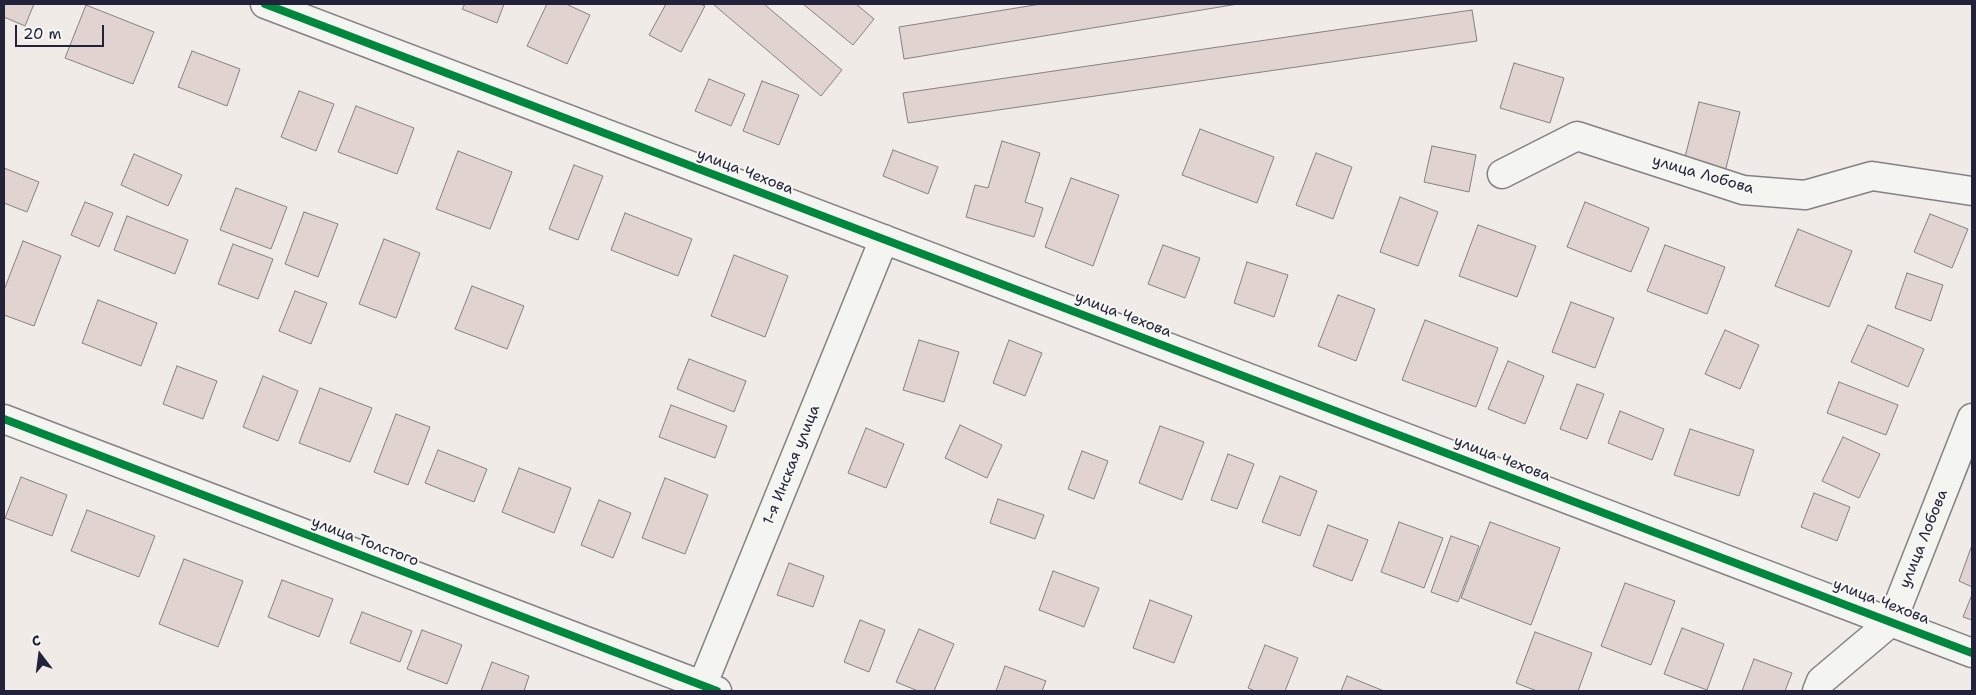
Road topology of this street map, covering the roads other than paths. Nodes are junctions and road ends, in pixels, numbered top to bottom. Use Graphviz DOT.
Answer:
graph roads {
  1 [pos="265,4"];
  2 [pos="1502,174"];
  3 [pos="1972,191"];
  4 [pos="884,239"];
  5 [pos="1972,418"];
  6 [pos="4,419"];
  7 [pos="1892,621"];
  8 [pos="1972,653"];
  9 [pos="707,689"];
  10 [pos="1817,691"];
  1 -- 4 [label="street, улица Чехова"];
  2 -- 3 [label="street, улица Лобова"];
  4 -- 7 [label="street, улица Чехова"];
  4 -- 9 [label="street, 1-я Инская улица"];
  5 -- 7 [label="street, улица Лобова"];
  6 -- 9 [label="street, улица Толстого"];
  7 -- 8 [label="street, улица Чехова"];
  7 -- 10 [label="street, улица Лобова"];
}
